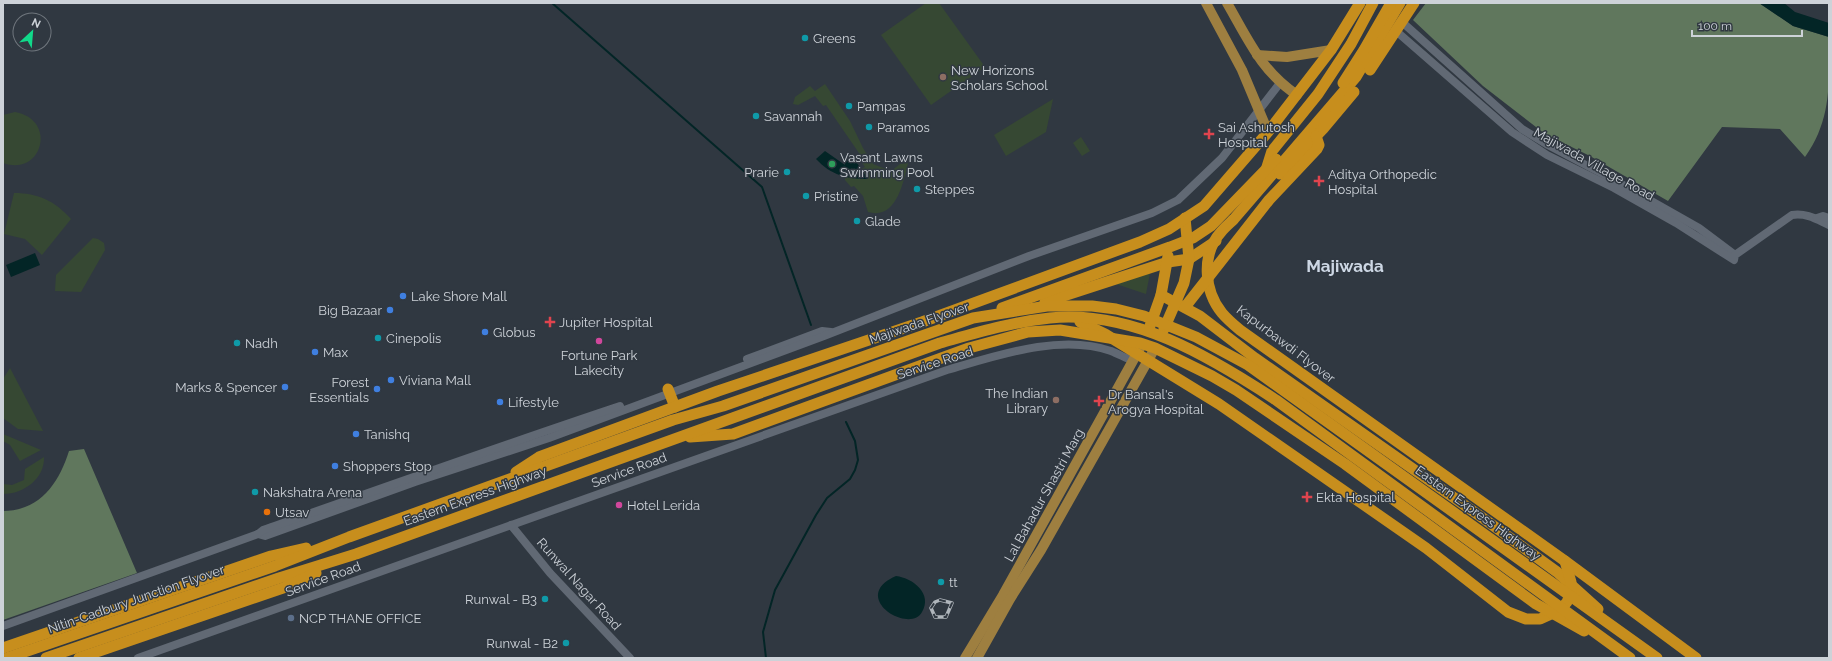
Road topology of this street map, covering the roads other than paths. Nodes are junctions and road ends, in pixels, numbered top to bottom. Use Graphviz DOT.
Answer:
graph roads {
  1 [pos="1206,3"];
  2 [pos="1227,3"];
  3 [pos="1360,3"];
  4 [pos="1373,3"];
  5 [pos="1390,3"];
  6 [pos="1400,3"];
  7 [pos="1414,3"];
  8 [pos="1399,27"];
  9 [pos="1331,50"];
  10 [pos="1257,55"];
  11 [pos="1280,83"];
  12 [pos="1297,95"];
  13 [pos="1258,112"];
  14 [pos="1268,132"];
  15 [pos="1316,136"];
  16 [pos="1267,168"];
  17 [pos="1186,218"];
  18 [pos="1817,218"];
  19 [pos="1829,218"];
  20 [pos="1829,224"];
  21 [pos="1169,229"];
  22 [pos="1189,259"];
  23 [pos="1168,262"];
  24 [pos="1035,281"];
  25 [pos="1161,295"];
  26 [pos="1042,303"];
  27 [pos="1180,304"];
  28 [pos="973,318"];
  29 [pos="1070,319"];
  30 [pos="1028,332"];
  31 [pos="1142,344"];
  32 [pos="1155,348"];
  33 [pos="1133,362"];
  34 [pos="1288,386"];
  35 [pos="666,392"];
  36 [pos="1276,400"];
  37 [pos="671,408"];
  38 [pos="1271,413"];
  39 [pos="673,420"];
  40 [pos="680,437"];
  41 [pos="499,483"];
  42 [pos="511,525"];
  43 [pos="349,537"];
  44 [pos="356,554"];
  45 [pos="1564,561"];
  46 [pos="274,566"];
  47 [pos="279,578"];
  48 [pos="3,626"];
  49 [pos="1638,645"];
  50 [pos="3,648"];
  51 [pos="7,658"];
  52 [pos="46,658"];
  53 [pos="79,658"];
  54 [pos="138,658"];
  55 [pos="630,658"];
  56 [pos="965,658"];
  57 [pos="977,658"];
  58 [pos="1630,658"];
  59 [pos="1657,658"];
  60 [pos="1696,658"];
  1 -- 13 [label="main road"];
  2 -- 10 [label="main road"];
  3 -- 9 [label="highway"];
  4 -- 16 [label="highway"];
  5 -- 16 [label="highway"];
  6 -- 45 [label="highway, Kapurbawdi Flyover"];
  7 -- 8 [label="highway"];
  8 -- 15 [label="highway"];
  8 -- 18 [label="street, Majiwada Village Road"];
  9 -- 10 [label="main road"];
  9 -- 12 [label="highway"];
  10 -- 11 [label="main road"];
  11 -- 12 [label="main road"];
  11 -- 13 [label="street"];
  12 -- 14 [label="highway"];
  13 -- 14 [label="main road"];
  13 -- 35 [label="street"];
  14 -- 17 [label="highway"];
  15 -- 22 [label="highway"];
  15 -- 27 [label="highway"];
  16 -- 28 [label="highway"];
  17 -- 21 [label="highway"];
  17 -- 22 [label="highway"];
  18 -- 19 [label="street"];
  18 -- 20 [label="street"];
  21 -- 23 [label="highway"];
  21 -- 24 [label="highway"];
  22 -- 23 [label="highway"];
  22 -- 27 [label="highway"];
  23 -- 25 [label="highway"];
  23 -- 26 [label="highway"];
  24 -- 26 [label="highway"];
  24 -- 37 [label="highway"];
  25 -- 27 [label="highway"];
  25 -- 31 [label="highway"];
  26 -- 30 [label="highway"];
  27 -- 32 [label="highway"];
  27 -- 34 [label="highway"];
  28 -- 34 [label="highway, Majiwada Flyover"];
  28 -- 39 [label="highway, Majiwada Flyover"];
  29 -- 36 [label="highway, Majiwada Flyover"];
  29 -- 40 [label="highway, Majiwada Flyover"];
  29 -- 45 [label="highway"];
  30 -- 31 [label="highway"];
  30 -- 40 [label="highway"];
  31 -- 32 [label="highway"];
  31 -- 33 [label="main road, Lal Bahadur Shastri Marg"];
  32 -- 38 [label="highway"];
  32 -- 57 [label="main road, Lal Bahadur Shastri Marg"];
  33 -- 42 [label="street, Service Road"];
  33 -- 56 [label="main road, Lal Bahadur Shastri Marg"];
  34 -- 38 [label="highway"];
  34 -- 49 [label="highway, Eastern Express Highway"];
  34 -- 49 [label="highway"];
  35 -- 37 [label="highway"];
  35 -- 48 [label="street"];
  36 -- 58 [label="highway, Eastern Express Highway"];
  37 -- 41 [label="highway"];
  38 -- 58 [label="highway"];
  39 -- 41 [label="highway, Eastern Express Highway"];
  40 -- 44 [label="highway, Eastern Express Highway"];
  41 -- 43 [label="highway, Eastern Express Highway"];
  42 -- 54 [label="street, Service Road"];
  42 -- 55 [label="street, Runwal Nagar Road"];
  43 -- 46 [label="highway, Eastern Express Highway"];
  43 -- 50 [label="highway"];
  44 -- 47 [label="highway, Eastern Express Highway"];
  44 -- 53 [label="highway"];
  45 -- 60 [label="highway, Kapurbawdi Flyover"];
  46 -- 51 [label="highway, Nitin-Cadbury Junction Flyover"];
  47 -- 52 [label="highway, Nitin-Cadbury Junction Flyover"];
  49 -- 59 [label="highway, Eastern Express Highway"];
}
